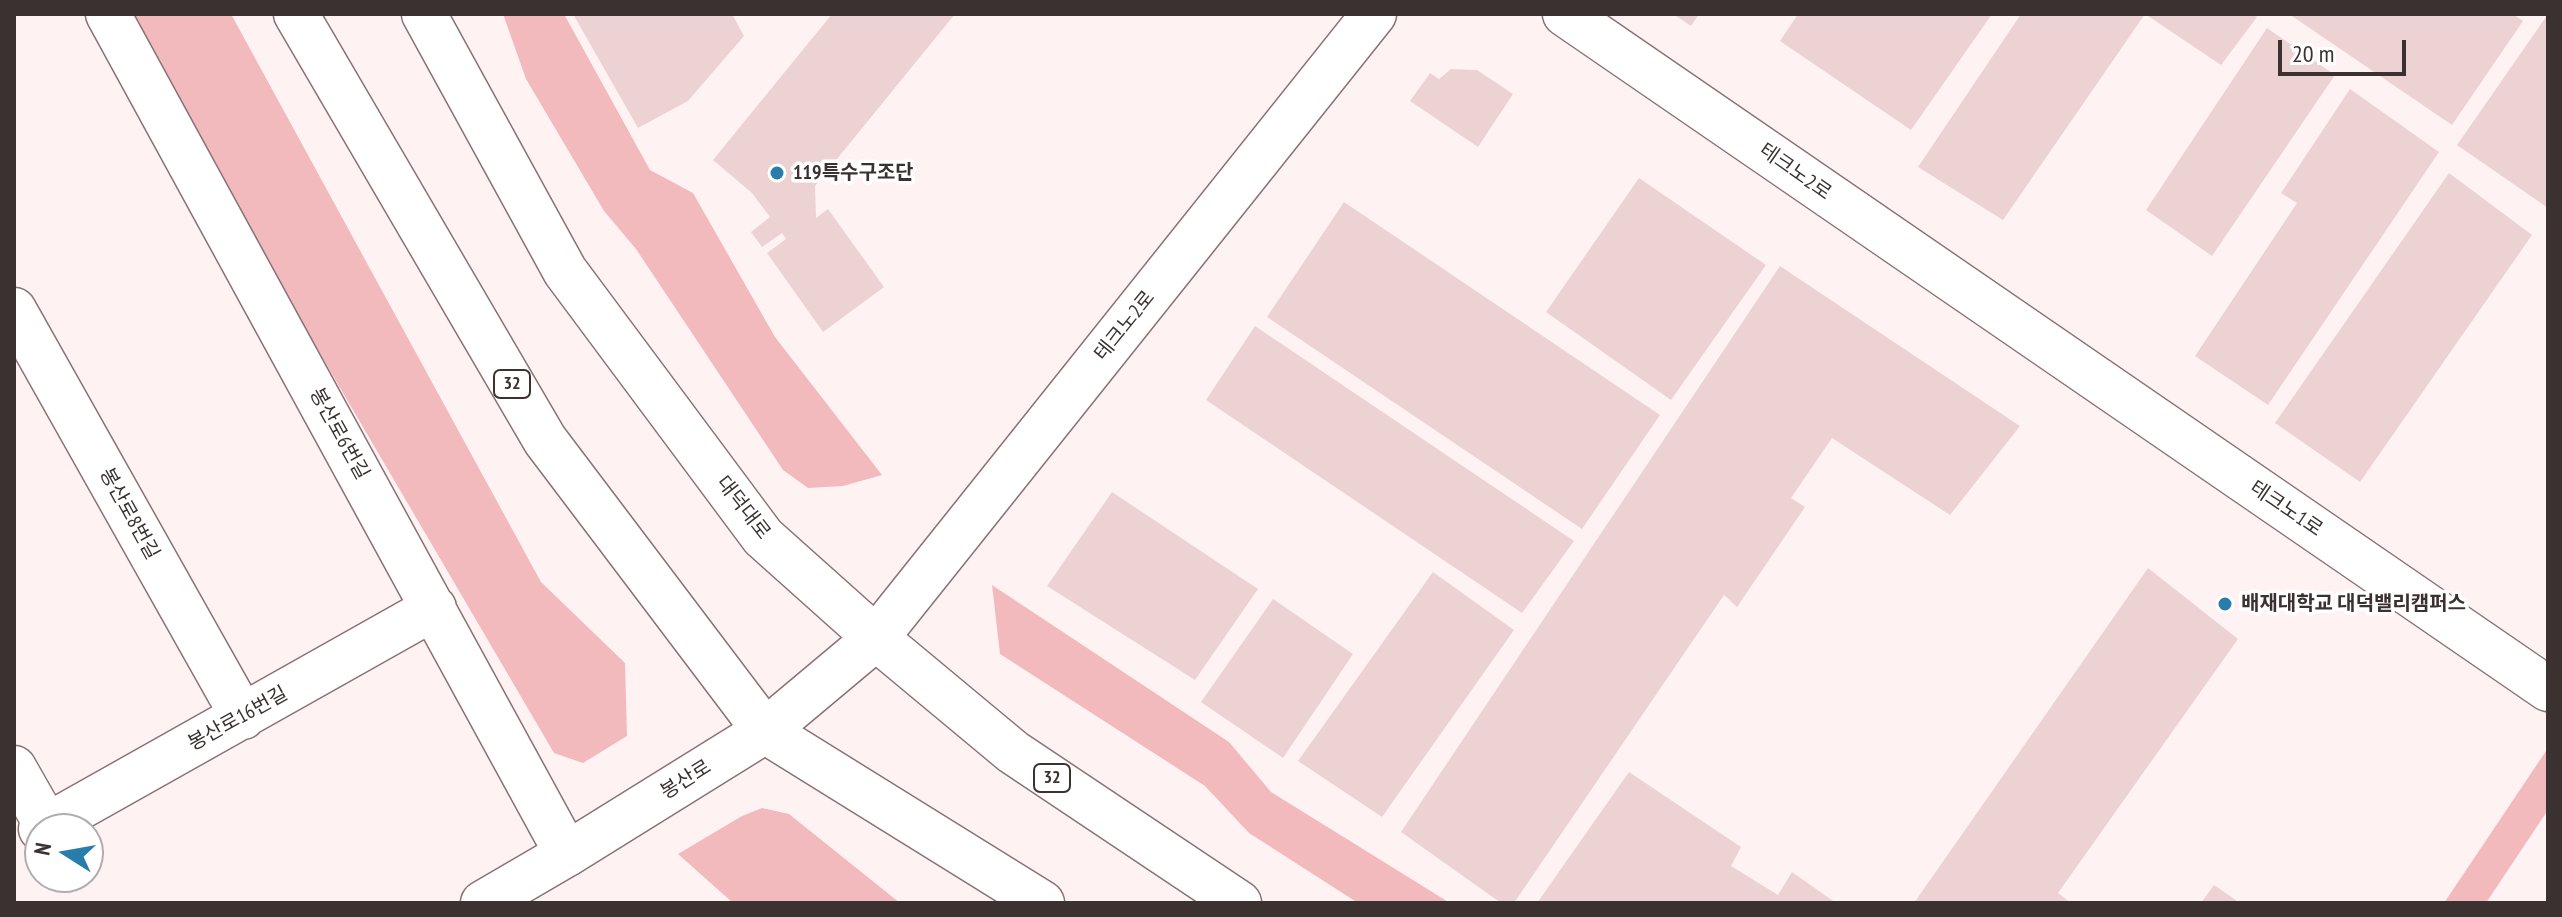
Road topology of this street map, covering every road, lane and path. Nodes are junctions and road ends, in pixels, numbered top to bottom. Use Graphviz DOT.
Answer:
graph roads {
  1 [pos="108,14"];
  2 [pos="296,14"];
  3 [pos="424,14"];
  4 [pos="1374,14"];
  5 [pos="1565,14"];
  6 [pos="14,310"];
  7 [pos="2024,330"];
  8 [pos="434,608"];
  9 [pos="876,638"];
  10 [pos="2548,689"];
  11 [pos="243,717"];
  12 [pos="765,731"];
  13 [pos="14,768"];
  14 [pos="29,813"];
  15 [pos="69,813"];
  16 [pos="567,854"];
  17 [pos="483,903"];
  18 [pos="1042,903"];
  19 [pos="1239,903"];
  1 -- 8 [label="main road, 봉산로6번길"];
  2 -- 12 [label="main road, 32"];
  3 -- 9 [label="main road, 대덕대로 / 32"];
  4 -- 9 [label="main road, 테크노2로"];
  5 -- 7 [label="main road, 테크노2로"];
  6 -- 11 [label="main road, 봉산로8번길"];
  7 -- 10 [label="main road, 테크노1로"];
  8 -- 11 [label="main road, 봉산로16번길"];
  8 -- 16 [label="main road, 봉산로6번길"];
  9 -- 12 [label="main road, 봉산로"];
  9 -- 19 [label="main road, 대덕대로 / 32"];
  11 -- 15 [label="main road, 봉산로16번길"];
  12 -- 16 [label="main road, 봉산로"];
  12 -- 18 [label="main road, 32"];
  13 -- 14 [label="main road"];
  16 -- 17 [label="main road, 봉산로"];
}
